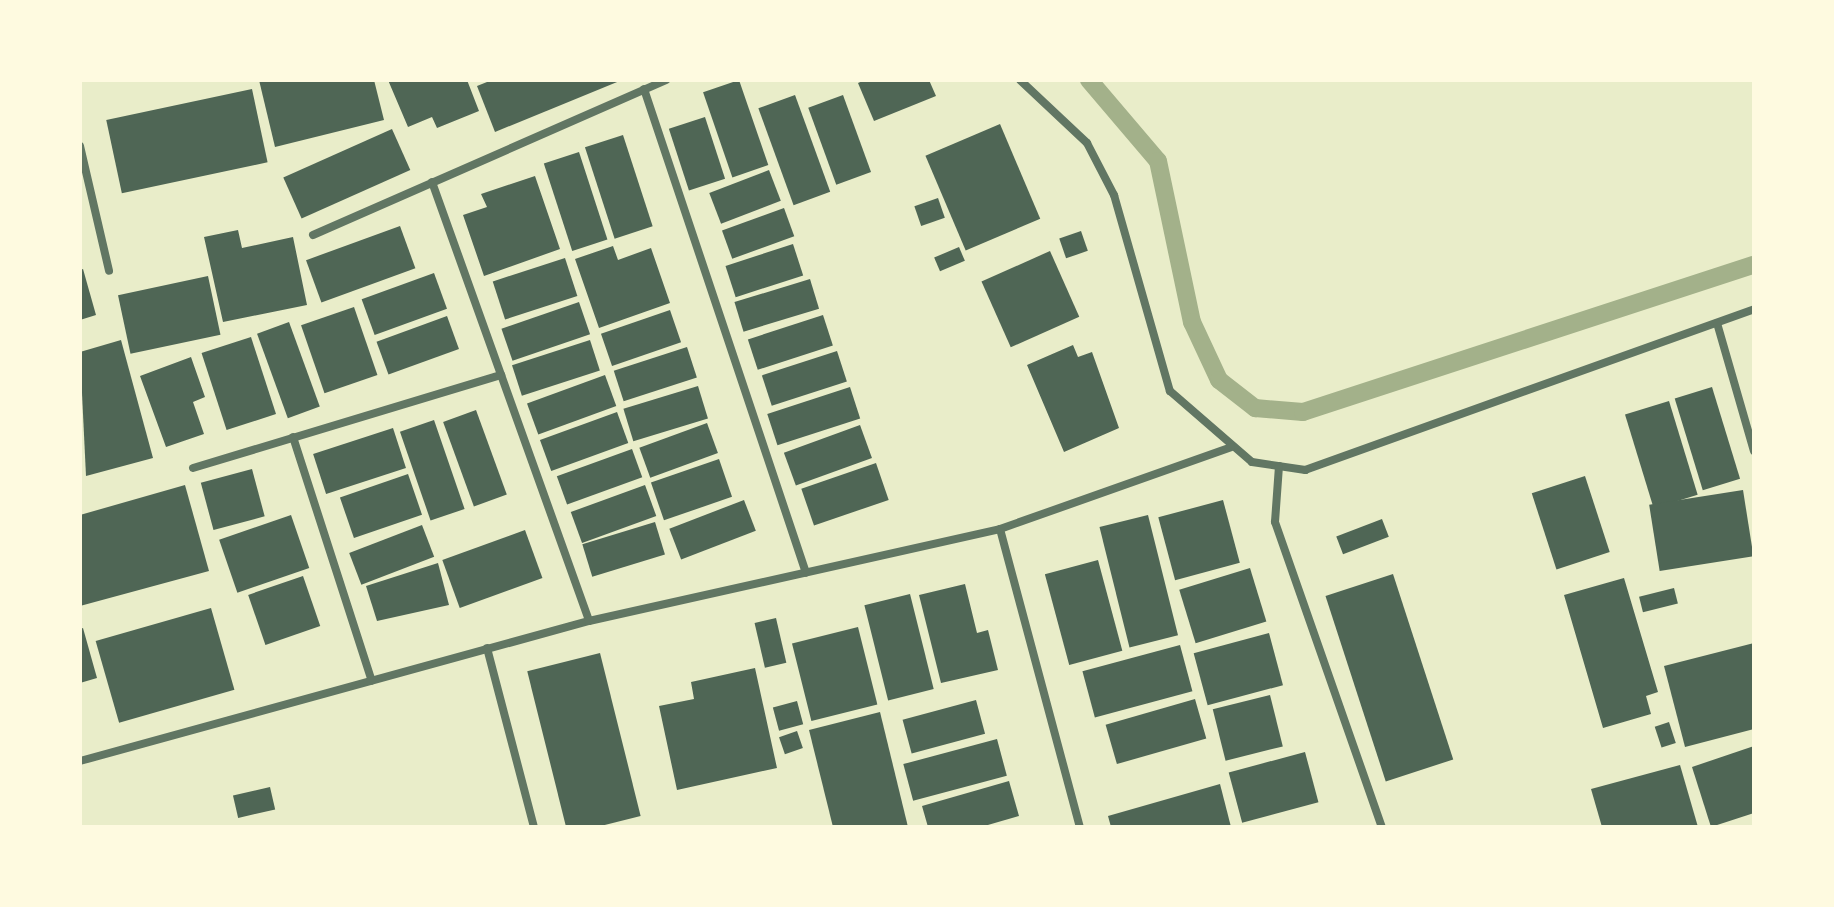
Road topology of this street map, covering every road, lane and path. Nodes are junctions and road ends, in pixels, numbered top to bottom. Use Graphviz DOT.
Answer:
graph roads {
  1 [pos="666,80"];
  2 [pos="1020,80"];
  3 [pos="644,89"];
  4 [pos="80,146"];
  5 [pos="432,182"];
  6 [pos="313,235"];
  7 [pos="109,271"];
  8 [pos="1754,309"];
  9 [pos="1717,323"];
  10 [pos="501,375"];
  11 [pos="293,437"];
  12 [pos="1231,447"];
  13 [pos="1754,451"];
  14 [pos="1279,466"];
  15 [pos="193,468"];
  16 [pos="1000,529"];
  17 [pos="806,573"];
  18 [pos="589,621"];
  19 [pos="487,648"];
  20 [pos="372,681"];
  21 [pos="80,761"];
  22 [pos="534,827"];
  23 [pos="1080,827"];
  24 [pos="1382,827"];
  1 -- 3 [label="street"];
  2 -- 12 [label="street"];
  3 -- 5 [label="street"];
  3 -- 17 [label="street"];
  4 -- 7 [label="street"];
  5 -- 6 [label="street"];
  5 -- 10 [label="street"];
  8 -- 9 [label="street"];
  9 -- 13 [label="street"];
  9 -- 14 [label="street"];
  10 -- 11 [label="street"];
  10 -- 18 [label="street"];
  11 -- 15 [label="street"];
  11 -- 20 [label="street"];
  12 -- 14 [label="street"];
  12 -- 16 [label="street"];
  14 -- 24 [label="street"];
  16 -- 17 [label="street"];
  16 -- 23 [label="street"];
  17 -- 18 [label="street"];
  18 -- 19 [label="street"];
  19 -- 20 [label="street"];
  19 -- 22 [label="street"];
  20 -- 21 [label="street"];
}
